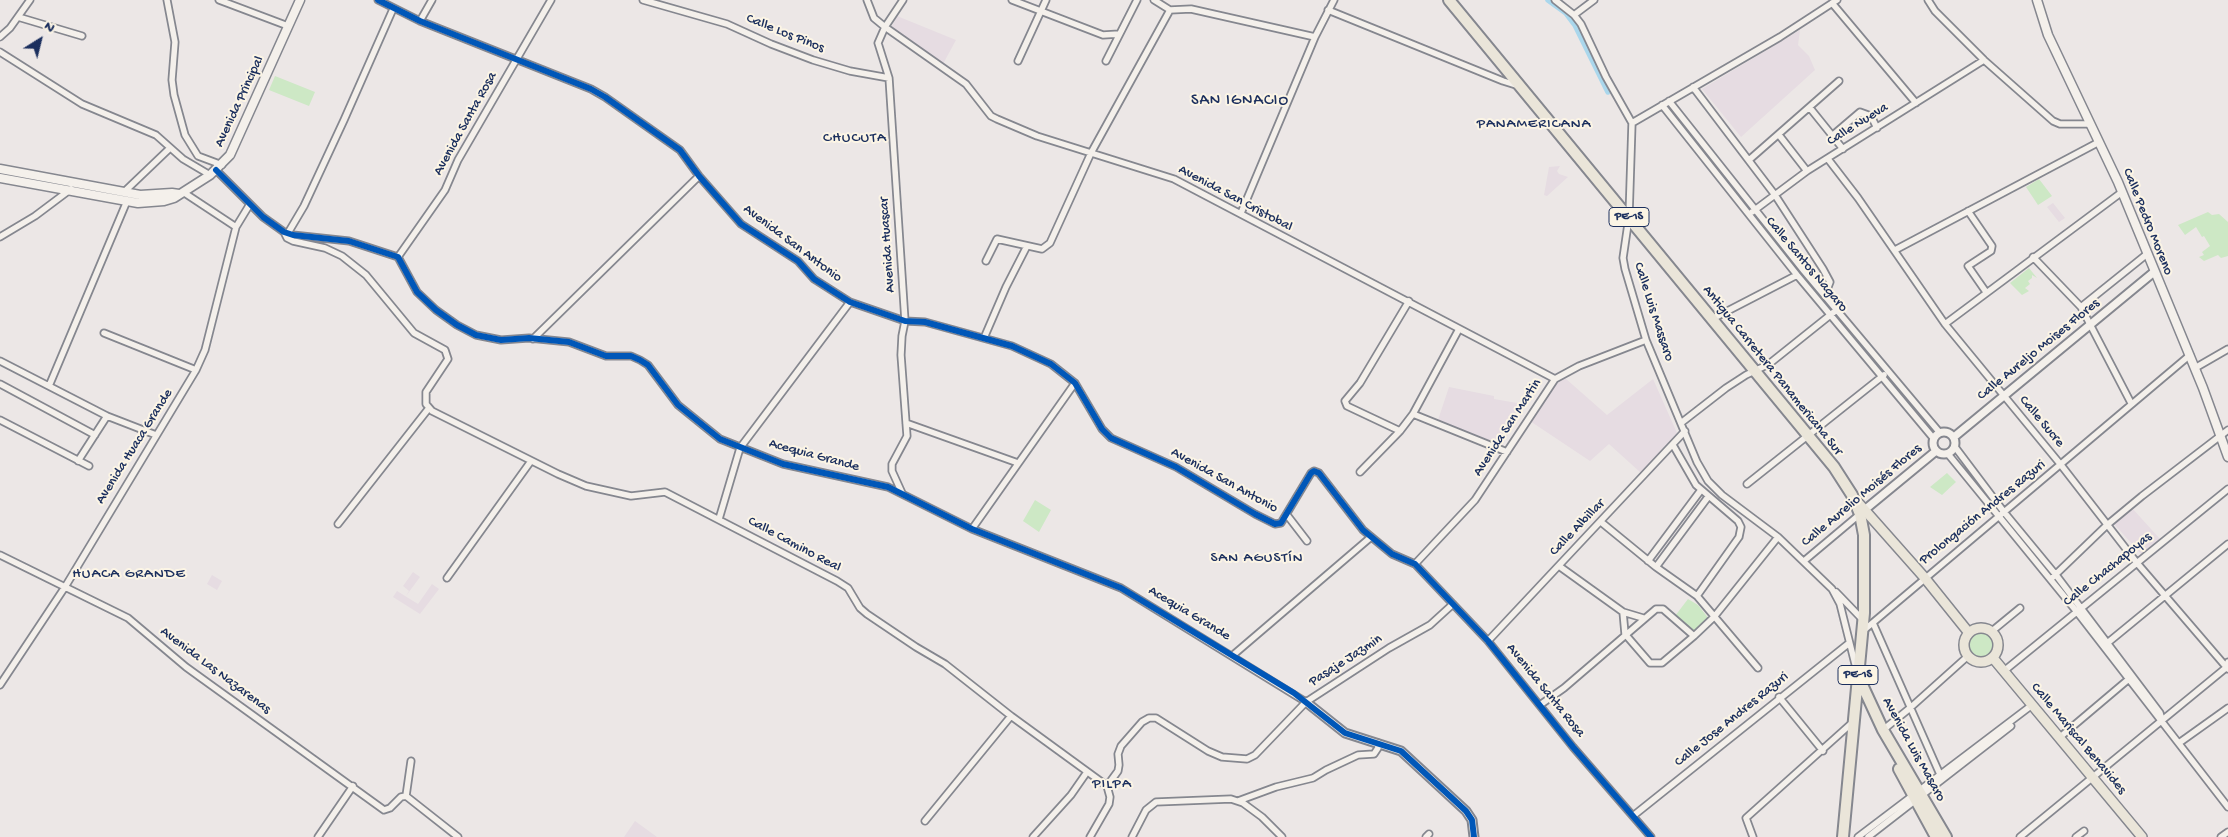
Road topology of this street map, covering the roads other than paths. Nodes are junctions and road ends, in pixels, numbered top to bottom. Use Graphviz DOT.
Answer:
graph roads {
  1 [pos="30,0"];
  2 [pos="167,0"];
  3 [pos="219,0"];
  4 [pos="300,0"];
  5 [pos="378,0"];
  6 [pos="432,0"];
  7 [pos="551,0"];
  8 [pos="643,0"];
  9 [pos="866,0"];
  10 [pos="903,0"];
  11 [pos="1012,0"];
  12 [pos="1046,0"];
  13 [pos="1137,0"];
  14 [pos="1154,0"];
  15 [pos="1334,0"];
  16 [pos="1449,0"];
  17 [pos="1555,0"];
  18 [pos="1594,0"];
  19 [pos="1928,0"];
  20 [pos="2036,0"];
  21 [pos="1834,2"];
  22 [pos="393,9"];
  23 [pos="1170,10"];
  24 [pos="1328,10"];
  25 [pos="1042,11"];
  26 [pos="1574,15"];
  27 [pos="18,17"];
  28 [pos="420,21"];
  29 [pos="288,26"];
  30 [pos="885,27"];
  31 [pos="1119,34"];
  32 [pos="82,36"];
  33 [pos="0,37"];
  34 [pos="1315,37"];
  35 [pos="0,52"];
  36 [pos="516,60"];
  37 [pos="1984,60"];
  38 [pos="1018,61"];
  39 [pos="1106,62"];
  40 [pos="890,78"];
  41 [pos="1839,81"];
  42 [pos="1520,86"];
  43 [pos="1693,87"];
  44 [pos="1670,101"];
  45 [pos="1916,103"];
  46 [pos="1662,105"];
  47 [pos="1810,108"];
  48 [pos="1632,123"];
  49 [pos="2090,124"];
  50 [pos="1877,128"];
  51 [pos="1779,135"];
  52 [pos="1833,135"];
  53 [pos="2099,142"];
  54 [pos="170,148"];
  55 [pos="1843,149"];
  56 [pos="1091,153"];
  57 [pos="1828,159"];
  58 [pos="1749,160"];
  59 [pos="0,169"];
  60 [pos="216,170"];
  61 [pos="1808,171"];
  62 [pos="699,176"];
  63 [pos="0,178"];
  64 [pos="76,184"];
  65 [pos="70,191"];
  66 [pos="124,192"];
  67 [pos="2122,192"];
  68 [pos="181,193"];
  69 [pos="1775,195"];
  70 [pos="127,201"];
  71 [pos="250,204"];
  72 [pos="1754,210"];
  73 [pos="1968,212"];
  74 [pos="1241,213"];
  75 [pos="1748,215"];
  76 [pos="1629,217"];
  77 [pos="236,227"];
  78 [pos="286,232"];
  79 [pos="0,237"];
  80 [pos="1027,246"];
  81 [pos="1895,250"];
  82 [pos="2147,254"];
  83 [pos="398,257"];
  84 [pos="2033,257"];
  85 [pos="986,261"];
  86 [pos="2154,272"];
  87 [pos="1797,275"];
  88 [pos="2158,282"];
  89 [pos="2141,284"];
  90 [pos="1986,292"];
  91 [pos="1825,295"];
  92 [pos="1409,301"];
  93 [pos="850,302"];
  94 [pos="2081,307"];
  95 [pos="1838,309"];
  96 [pos="1831,314"];
  97 [pos="1712,319"];
  98 [pos="905,321"];
  99 [pos="1946,324"];
  100 [pos="2090,324"];
  101 [pos="1459,329"];
  102 [pos="104,333"];
  103 [pos="984,338"];
  104 [pos="533,339"];
  105 [pos="1646,340"];
  106 [pos="2228,348"];
  107 [pos="2190,355"];
  108 [pos="0,361"];
  109 [pos="2195,368"];
  110 [pos="196,370"];
  111 [pos="1754,370"];
  112 [pos="1889,371"];
  113 [pos="1881,377"];
  114 [pos="1554,379"];
  115 [pos="1074,383"];
  116 [pos="0,384"];
  117 [pos="48,386"];
  118 [pos="2003,396"];
  119 [pos="2131,403"];
  120 [pos="429,408"];
  121 [pos="1413,414"];
  122 [pos="107,416"];
  123 [pos="0,420"];
  124 [pos="906,423"];
  125 [pos="1681,423"];
  126 [pos="2228,430"];
  127 [pos="1400,431"];
  128 [pos="1685,431"];
  129 [pos="1940,433"];
  130 [pos="1807,434"];
  131 [pos="95,435"];
  132 [pos="2220,435"];
  133 [pos="156,436"];
  134 [pos="1954,437"];
  135 [pos="1934,439"];
  136 [pos="1673,445"];
  137 [pos="1955,447"];
  138 [pos="740,448"];
  139 [pos="1936,451"];
  140 [pos="1507,452"];
  141 [pos="1948,454"];
  142 [pos="2228,457"];
  143 [pos="78,461"];
  144 [pos="531,461"];
  145 [pos="1018,463"];
  146 [pos="2060,465"];
  147 [pos="89,466"];
  148 [pos="1360,472"];
  149 [pos="1747,484"];
  150 [pos="2228,489"];
  151 [pos="1701,490"];
  152 [pos="902,493"];
  153 [pos="1708,497"];
  154 [pos="1863,511"];
  155 [pos="2004,512"];
  156 [pos="1287,515"];
  157 [pos="1998,518"];
  158 [pos="719,519"];
  159 [pos="1601,522"];
  160 [pos="338,524"];
  161 [pos="2108,525"];
  162 [pos="972,529"];
  163 [pos="1370,537"];
  164 [pos="1778,537"];
  165 [pos="1307,541"];
  166 [pos="2228,544"];
  167 [pos="0,554"];
  168 [pos="1648,561"];
  169 [pos="1804,561"];
  170 [pos="1415,564"];
  171 [pos="2136,564"];
  172 [pos="1559,566"];
  173 [pos="1656,567"];
  174 [pos="2056,575"];
  175 [pos="1924,577"];
  176 [pos="447,578"];
  177 [pos="2050,580"];
  178 [pos="65,587"];
  179 [pos="1832,588"];
  180 [pos="1697,596"];
  181 [pos="2165,596"];
  182 [pos="1453,604"];
  183 [pos="2020,608"];
  184 [pos="2079,610"];
  185 [pos="1622,612"];
  186 [pos="1714,616"];
  187 [pos="1643,618"];
  188 [pos="1868,622"];
  189 [pos="1992,631"];
  190 [pos="1969,633"];
  191 [pos="1625,634"];
  192 [pos="1694,636"];
  193 [pos="1488,641"];
  194 [pos="1848,644"];
  195 [pos="2105,645"];
  196 [pos="1232,656"];
  197 [pos="1968,656"];
  198 [pos="1993,658"];
  199 [pos="2228,666"];
  200 [pos="1758,668"];
  201 [pos="2004,671"];
  202 [pos="1857,678"];
  203 [pos="2130,678"];
  204 [pos="0,685"];
  205 [pos="1780,697"];
  206 [pos="1306,702"];
  207 [pos="1540,705"];
  208 [pos="2033,706"];
  209 [pos="1910,708"];
  210 [pos="2228,708"];
  211 [pos="1011,716"];
  212 [pos="2162,720"];
  213 [pos="1853,722"];
  214 [pos="1881,732"];
  215 [pos="2059,738"];
  216 [pos="1378,743"];
  217 [pos="2180,744"];
  218 [pos="1823,751"];
  219 [pos="411,762"];
  220 [pos="1087,772"];
  221 [pos="2092,777"];
  222 [pos="1941,778"];
  223 [pos="352,786"];
  224 [pos="1107,786"];
  225 [pos="405,796"];
  226 [pos="1918,796"];
  227 [pos="1238,800"];
  228 [pos="2228,807"];
  229 [pos="1633,816"];
  230 [pos="925,821"];
  231 [pos="2084,830"];
  232 [pos="2228,832"];
  233 [pos="318,837"];
  234 [pos="458,837"];
  235 [pos="1033,837"];
  236 [pos="1090,837"];
  237 [pos="1132,837"];
  238 [pos="1282,837"];
  239 [pos="1474,837"];
  240 [pos="1652,837"];
  241 [pos="1753,837"];
  242 [pos="1843,837"];
  243 [pos="1858,837"];
  244 [pos="1868,837"];
  245 [pos="1936,837"];
  246 [pos="1946,837"];
  247 [pos="2021,837"];
  248 [pos="2076,837"];
  249 [pos="2142,837"];
  250 [pos="2221,837"];
  1 -- 27 [label="street"];
  2 -- 60 [label="street"];
  3 -- 29 [label="street"];
  4 -- 29 [label="main road, Avenida Principal"];
  5 -- 22 [label="street, Avenida San Antonio"];
  6 -- 28 [label="street"];
  7 -- 36 [label="street, Avenida Santa Rosa"];
  8 -- 40 [label="street, Calle Los Pinos"];
  9 -- 30 [label="street"];
  10 -- 30 [label="street"];
  11 -- 25 [label="street"];
  12 -- 25 [label="street"];
  13 -- 31 [label="street"];
  14 -- 23 [label="street"];
  15 -- 24 [label="street"];
  16 -- 42 [label="highway, Antigua Carretera Panamericana Sur / PE-1S"];
  17 -- 26 [label="street"];
  18 -- 26 [label="street"];
  19 -- 37 [label="street"];
  20 -- 49 [label="main road, Calle Pedro Moreno"];
  21 -- 43 [label="street"];
  21 -- 45 [label="street"];
  22 -- 28 [label="street, Avenida San Antonio"];
  22 -- 78 [label="street"];
  23 -- 34 [label="street"];
  23 -- 56 [label="street"];
  24 -- 34 [label="street"];
  24 -- 42 [label="street"];
  25 -- 31 [label="street"];
  25 -- 38 [label="street"];
  26 -- 48 [label="street"];
  27 -- 32 [label="street"];
  27 -- 33 [label="street"];
  28 -- 36 [label="street, Avenida San Antonio"];
  29 -- 60 [label="main road, Avenida Principal"];
  30 -- 40 [label="street, Avenida Huascar"];
  30 -- 56 [label="street, Avenida San Cristobal"];
  31 -- 39 [label="street"];
  34 -- 74 [label="street"];
  35 -- 54 [label="street"];
  36 -- 62 [label="street, Avenida San Antonio"];
  36 -- 83 [label="street, Avenida Santa Rosa"];
  37 -- 45 [label="street, Calle Nueva"];
  37 -- 49 [label="street"];
  40 -- 98 [label="street, Avenida Huascar"];
  41 -- 47 [label="street"];
  42 -- 76 [label="highway, Antigua Carretera Panamericana Sur / PE-1S"];
  43 -- 44 [label="street"];
  43 -- 58 [label="street"];
  44 -- 46 [label="street"];
  44 -- 72 [label="street, Calle Santos Nagaro"];
  45 -- 50 [label="street, Calle Nueva"];
  46 -- 48 [label="street"];
  46 -- 75 [label="street, Calle Santos Nagaro"];
  47 -- 51 [label="street"];
  47 -- 52 [label="street"];
  48 -- 76 [label="street, Calle Luis Massaro"];
  49 -- 53 [label="main road, Calle Pedro Moreno"];
  50 -- 52 [label="street"];
  50 -- 55 [label="street, Calle Nueva"];
  51 -- 58 [label="street"];
  51 -- 61 [label="street"];
  52 -- 55 [label="street"];
  53 -- 67 [label="main road, Calle Pedro Moreno"];
  53 -- 73 [label="street"];
  54 -- 60 [label="street"];
  54 -- 66 [label="street"];
  55 -- 57 [label="street, Calle Nueva"];
  56 -- 74 [label="street, Avenida San Cristobal"];
  56 -- 80 [label="street"];
  57 -- 61 [label="street, Calle Nueva"];
  57 -- 81 [label="street, Calle Sucre"];
  58 -- 69 [label="street"];
  59 -- 64 [label="main road"];
  60 -- 68 [label="main road, Avenida Principal"];
  60 -- 71 [label="street"];
  61 -- 69 [label="street, Calle Nueva"];
  62 -- 93 [label="street, Avenida San Antonio"];
  62 -- 104 [label="street"];
  63 -- 65 [label="main road, Avenida Principal"];
  64 -- 65 [label="street"];
  64 -- 66 [label="main road"];
  65 -- 70 [label="main road, Avenida Principal"];
  65 -- 79 [label="street"];
  66 -- 68 [label="main road"];
  67 -- 82 [label="main road, Calle Pedro Moreno"];
  67 -- 84 [label="street"];
  68 -- 70 [label="main road, Avenida Principal"];
  68 -- 77 [label="street"];
  69 -- 72 [label="street, Calle Nueva"];
  69 -- 91 [label="street"];
  70 -- 117 [label="street"];
  71 -- 77 [label="street, Avenida Huaca Grande"];
  71 -- 78 [label="street"];
  72 -- 75 [label="street, Calle Nueva"];
  72 -- 91 [label="street, Calle Santos Nagaro"];
  73 -- 81 [label="street"];
  73 -- 90 [label="street"];
  74 -- 92 [label="street, Avenida San Cristobal"];
  75 -- 87 [label="street, Calle Santos Nagaro"];
  76 -- 97 [label="highway, Antigua Carretera Panamericana Sur / PE-1S"];
  76 -- 105 [label="street, Calle Luis Massaro"];
  77 -- 110 [label="street, Avenida Huaca Grande"];
  78 -- 83 [label="street"];
  78 -- 120 [label="street"];
  80 -- 85 [label="street"];
  80 -- 103 [label="street"];
  81 -- 99 [label="street, Calle Sucre"];
  82 -- 86 [label="main road, Calle Pedro Moreno"];
  82 -- 94 [label="street"];
  83 -- 104 [label="street, Acequia Grande"];
  84 -- 90 [label="street"];
  84 -- 94 [label="street"];
  86 -- 88 [label="main road, Calle Pedro Moreno"];
  86 -- 89 [label="street, Calle Aureljo Moises Flores"];
  87 -- 96 [label="street, Calle Santos Nagaro"];
  87 -- 97 [label="street"];
  88 -- 89 [label="street"];
  88 -- 107 [label="main road, Calle Pedro Moreno"];
  89 -- 100 [label="street, Calle Aureljo Moises Flores"];
  90 -- 99 [label="street"];
  91 -- 95 [label="street, Calle Santos Nagaro"];
  92 -- 101 [label="street, Avenida San Cristobal"];
  92 -- 127 [label="street"];
  93 -- 98 [label="street, Avenida San Antonio"];
  93 -- 138 [label="street"];
  94 -- 100 [label="street"];
  95 -- 96 [label="street"];
  95 -- 112 [label="street, Calle Santos Nagaro"];
  96 -- 111 [label="street"];
  96 -- 113 [label="street, Calle Santos Nagaro"];
  97 -- 111 [label="highway, Antigua Carretera Panamericana Sur / PE-1S"];
  98 -- 103 [label="street, Avenida San Antonio"];
  98 -- 124 [label="street, Avenida Huascar"];
  99 -- 118 [label="street, Calle Sucre"];
  100 -- 118 [label="street, Calle Aureljo Moises Flores"];
  100 -- 119 [label="street"];
  101 -- 114 [label="street, Avenida San Cristobal"];
  101 -- 121 [label="street"];
  102 -- 110 [label="street"];
  103 -- 115 [label="street, Avenida San Antonio"];
  104 -- 138 [label="street, Acequia Grande"];
  105 -- 114 [label="street, Avenida San Martin"];
  105 -- 125 [label="street, Calle Luis Massaro"];
  106 -- 109 [label="street"];
  107 -- 109 [label="main road, Calle Pedro Moreno"];
  107 -- 119 [label="street, Prolongación Andres Razuri"];
  108 -- 117 [label="street"];
  109 -- 132 [label="main road, Calle Pedro Moreno"];
  110 -- 133 [label="street, Avenida Huaca Grande"];
  111 -- 125 [label="street"];
  111 -- 130 [label="highway, Antigua Carretera Panamericana Sur / PE-1S"];
  112 -- 113 [label="street"];
  112 -- 129 [label="street, Calle Santos Nagaro"];
  113 -- 130 [label="street"];
  113 -- 135 [label="street, Calle Santos Nagaro"];
  114 -- 140 [label="street, Avenida San Martin"];
  115 -- 145 [label="street"];
  115 -- 156 [label="street, Avenida San Antonio"];
  116 -- 131 [label="street"];
  117 -- 122 [label="street"];
  118 -- 134 [label="street, Calle Aureljo Moises Flores"];
  118 -- 146 [label="street, Calle Sucre"];
  119 -- 146 [label="street, Prolongación Andres Razuri"];
  120 -- 144 [label="street, Calle Camino Real"];
  120 -- 160 [label="street"];
  121 -- 127 [label="street"];
  121 -- 140 [label="street"];
  122 -- 131 [label="street"];
  122 -- 133 [label="street"];
  123 -- 143 [label="street"];
  124 -- 145 [label="street"];
  124 -- 152 [label="street, Avenida Huascar"];
  125 -- 128 [label="street, Calle Luis Massaro"];
  126 -- 132 [label="street"];
  127 -- 148 [label="street"];
  128 -- 136 [label="street, Calle Albillar"];
  128 -- 164 [label="street, Calle Luis Massaro"];
  129 -- 134 [label="street"];
  129 -- 135 [label="street"];
  130 -- 149 [label="street"];
  130 -- 154 [label="highway, Antigua Carretera Panamericana Sur / PE-1S"];
  131 -- 143 [label="street"];
  132 -- 142 [label="main road, Calle Pedro Moreno"];
  132 -- 161 [label="street"];
  133 -- 178 [label="street, Avenida Huaca Grande"];
  134 -- 137 [label="street"];
  135 -- 139 [label="street"];
  136 -- 151 [label="street"];
  136 -- 159 [label="street, Calle Albillar"];
  137 -- 141 [label="street"];
  137 -- 155 [label="street"];
  138 -- 152 [label="street, Acequia Grande"];
  138 -- 158 [label="street"];
  139 -- 141 [label="street"];
  139 -- 154 [label="street, Calle Aurelio Moisés Flores"];
  140 -- 170 [label="street, Avenida San Martin"];
  141 -- 157 [label="street"];
  143 -- 147 [label="street"];
  144 -- 158 [label="street, Calle Camino Real"];
  144 -- 176 [label="street"];
  145 -- 162 [label="street"];
  146 -- 155 [label="street, Prolongación Andres Razuri"];
  146 -- 161 [label="street, Calle Sucre"];
  150 -- 171 [label="street, Calle Chachapoyas"];
  151 -- 153 [label="street"];
  151 -- 168 [label="street"];
  152 -- 162 [label="street, Acequia Grande"];
  153 -- 173 [label="street"];
  153 -- 180 [label="street"];
  154 -- 169 [label="street, Calle Aurelio Moisés Flores"];
  154 -- 175 [label="main road"];
  154 -- 188 [label="highway, Antigua Carretera Panamericana Sur / PE-1S"];
  155 -- 157 [label="street, Prolongación Andres Razuri"];
  155 -- 174 [label="street"];
  156 -- 163 [label="street"];
  156 -- 165 [label="street"];
  157 -- 175 [label="street, Prolongación Andres Razuri"];
  157 -- 177 [label="street"];
  158 -- 211 [label="street, Calle Camino Real"];
  159 -- 168 [label="street"];
  159 -- 172 [label="street, Calle Albillar"];
  161 -- 171 [label="street, Calle Sucre"];
  161 -- 174 [label="street"];
  162 -- 196 [label="street, Acequia Grande"];
  163 -- 170 [label="street"];
  163 -- 196 [label="street"];
  164 -- 169 [label="street, Calle Luis Massaro"];
  164 -- 186 [label="street"];
  166 -- 181 [label="street"];
  167 -- 178 [label="street, Avenida Las Nazarenas"];
  168 -- 173 [label="street"];
  169 -- 179 [label="street, Calle Luis Massaro"];
  170 -- 182 [label="street, Avenida Santa Rosa"];
  171 -- 181 [label="street, Calle Sucre"];
  171 -- 184 [label="street, Calle Chachapoyas"];
  172 -- 185 [label="street"];
  172 -- 193 [label="street, Calle Albillar"];
  173 -- 180 [label="street"];
  174 -- 177 [label="street"];
  174 -- 184 [label="street"];
  175 -- 188 [label="street, Prolongación Andres Razuri"];
  175 -- 190 [label="main road"];
  177 -- 184 [label="street"];
  178 -- 204 [label="street, Avenida Huaca Grande"];
  178 -- 223 [label="street, Avenida Las Nazarenas"];
  179 -- 188 [label="street, Calle Luis Massaro"];
  179 -- 194 [label="street, Calle Luis Massaro"];
  180 -- 186 [label="street"];
  181 -- 195 [label="street"];
  181 -- 199 [label="street, Calle Sucre"];
  182 -- 193 [label="street, Avenida Santa Rosa"];
  182 -- 206 [label="street, Pasaje Jazmin"];
  183 -- 189 [label="street"];
  184 -- 195 [label="street"];
  184 -- 201 [label="street, Calle Chachapoyas"];
  185 -- 187 [label="street"];
  185 -- 191 [label="street"];
  186 -- 192 [label="street"];
  186 -- 200 [label="street"];
  187 -- 191 [label="street"];
  187 -- 192 [label="street"];
  188 -- 202 [label="highway, Antigua Carretera Panamericana Sur / PE-1S"];
  188 -- 209 [label="street"];
  189 -- 190 [label="main road"];
  189 -- 198 [label="main road"];
  190 -- 197 [label="main road"];
  191 -- 192 [label="street"];
  191 -- 207 [label="street"];
  193 -- 207 [label="street, Avenida Santa Rosa"];
  194 -- 202 [label="street, Calle Luis Massaro"];
  194 -- 205 [label="street, Calle Jose Andres Razuri"];
  195 -- 203 [label="street"];
  196 -- 206 [label="street, Acequia Grande"];
  197 -- 198 [label="main road"];
  197 -- 209 [label="street"];
  198 -- 201 [label="main road, Calle Mariscal Benavides"];
  199 -- 212 [label="street"];
  201 -- 208 [label="main road, Calle Mariscal Benavides"];
  202 -- 213 [label="highway, Antigua Carretera Panamericana Sur / PE-1S"];
  202 -- 214 [label="highway, Avenida Luis Masaro"];
  203 -- 212 [label="street"];
  203 -- 215 [label="street"];
  205 -- 218 [label="street"];
  205 -- 229 [label="street, Calle Jose Andres Razuri"];
  206 -- 216 [label="street"];
  206 -- 224 [label="street, Pasaje Jazmin"];
  207 -- 229 [label="street, Avenida Santa Rosa"];
  208 -- 215 [label="main road, Calle Mariscal Benavides"];
  208 -- 222 [label="street"];
  209 -- 214 [label="street"];
  209 -- 222 [label="street"];
  210 -- 217 [label="street"];
  211 -- 220 [label="street, Calle Camino Real"];
  211 -- 230 [label="street"];
  212 -- 217 [label="street"];
  212 -- 221 [label="street"];
  213 -- 218 [label="street"];
  213 -- 242 [label="highway, Antigua Carretera Panamericana Sur / PE-1S"];
  214 -- 226 [label="highway, Avenida Luis Masaro"];
  215 -- 221 [label="main road, Calle Mariscal Benavides"];
  216 -- 227 [label="street"];
  216 -- 239 [label="street"];
  217 -- 228 [label="street"];
  218 -- 241 [label="street"];
  219 -- 225 [label="street"];
  220 -- 224 [label="street, Calle Camino Real"];
  220 -- 235 [label="street"];
  221 -- 247 [label="street"];
  221 -- 249 [label="main road, Calle Mariscal Benavides"];
  222 -- 226 [label="street"];
  223 -- 225 [label="street, Avenida Las Nazarenas"];
  223 -- 233 [label="street"];
  224 -- 236 [label="street"];
  225 -- 234 [label="street"];
  226 -- 243 [label="street"];
  226 -- 244 [label="street"];
  226 -- 245 [label="highway, Avenida Luis Masaro"];
  226 -- 246 [label="highway, Avenida Luis Masaro"];
  227 -- 237 [label="street"];
  227 -- 238 [label="street"];
  229 -- 240 [label="street, Avenida Santa Rosa"];
  231 -- 248 [label="street"];
  232 -- 250 [label="street"];
}
